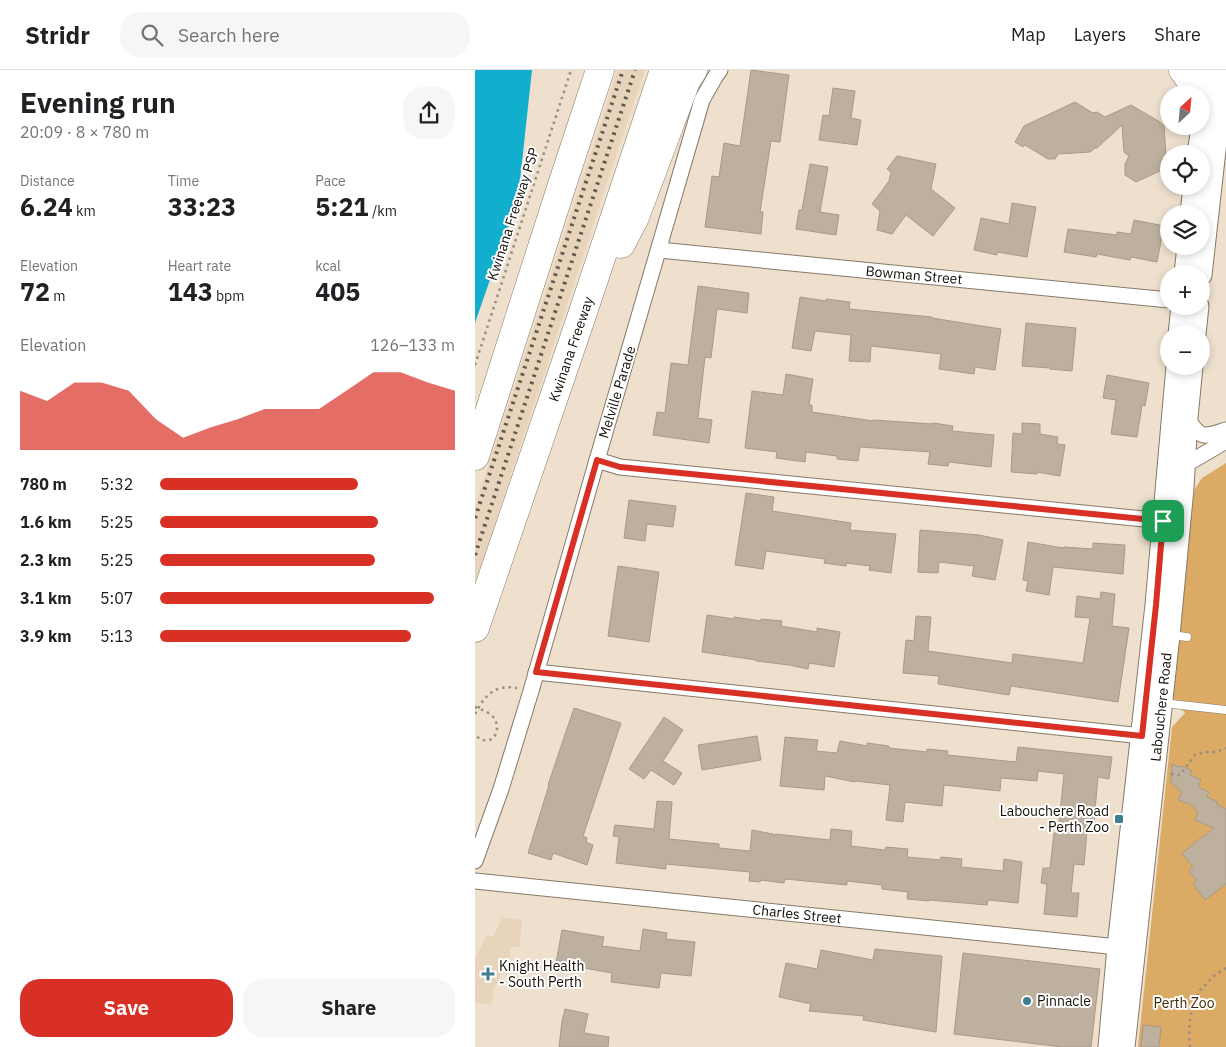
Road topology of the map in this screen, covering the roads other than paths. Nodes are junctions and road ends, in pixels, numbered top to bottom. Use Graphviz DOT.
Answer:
graph roads {
  1 [pos="600,70"];
  2 [pos="664,70"];
  3 [pos="693,70"];
  4 [pos="720,70"];
  5 [pos="1183,70"];
  6 [pos="1211,70"];
  7 [pos="1225,70"];
  8 [pos="1192,85"];
  9 [pos="1208,85"];
  10 [pos="1224,101"];
  11 [pos="659,250"];
  12 [pos="1202,265"];
  13 [pos="1160,299"];
  14 [pos="581,318"];
  15 [pos="1178,375"];
  16 [pos="1191,375"];
  17 [pos="1226,430"];
  18 [pos="1226,441"];
  19 [pos="1182,452"];
  20 [pos="475,456"];
  21 [pos="597,460"];
  22 [pos="1171,522"];
  23 [pos="475,628"];
  24 [pos="536,672"];
  25 [pos="1162,702"];
  26 [pos="1226,710"];
  27 [pos="1150,737"];
  28 [pos="475,861"];
  29 [pos="475,881"];
  30 [pos="1118,947"];
  31 [pos="1109,1047"];
  32 [pos="1124,1047"];
  1 -- 20 [label="highway"];
  2 -- 14 [label="highway, Kwinana Freeway"];
  3 -- 14 [label="highway"];
  4 -- 11 [label="street, Melville Parade"];
  5 -- 8 [label="highway"];
  6 -- 9 [label="main road"];
  7 -- 10 [label="main road"];
  10 -- 12 [label="main road"];
  11 -- 13 [label="street, Bowman Street"];
  11 -- 21 [label="street, Melville Parade"];
  14 -- 23 [label="highway, Kwinana Freeway"];
  15 -- 19 [label="main road, Labouchere Road"];
  16 -- 19 [label="main road, Labouchere Road"];
  17 -- 19 [label="street"];
  18 -- 19 [label="street"];
  19 -- 22 [label="main road, Labouchere Road"];
  21 -- 22 [label="street"];
  21 -- 24 [label="street, Melville Parade"];
  22 -- 25 [label="main road, Labouchere Road"];
  22 -- 27 [label="main road, Labouchere Road"];
  24 -- 27 [label="street"];
  24 -- 28 [label="street, Melville Parade"];
  25 -- 26 [label="lane"];
  25 -- 27 [label="main road, Labouchere Road"];
  27 -- 30 [label="main road, Labouchere Road"];
  27 -- 32 [label="main road, Labouchere Road"];
  29 -- 30 [label="street, Charles Street"];
  30 -- 31 [label="main road, Labouchere Road"];
}
